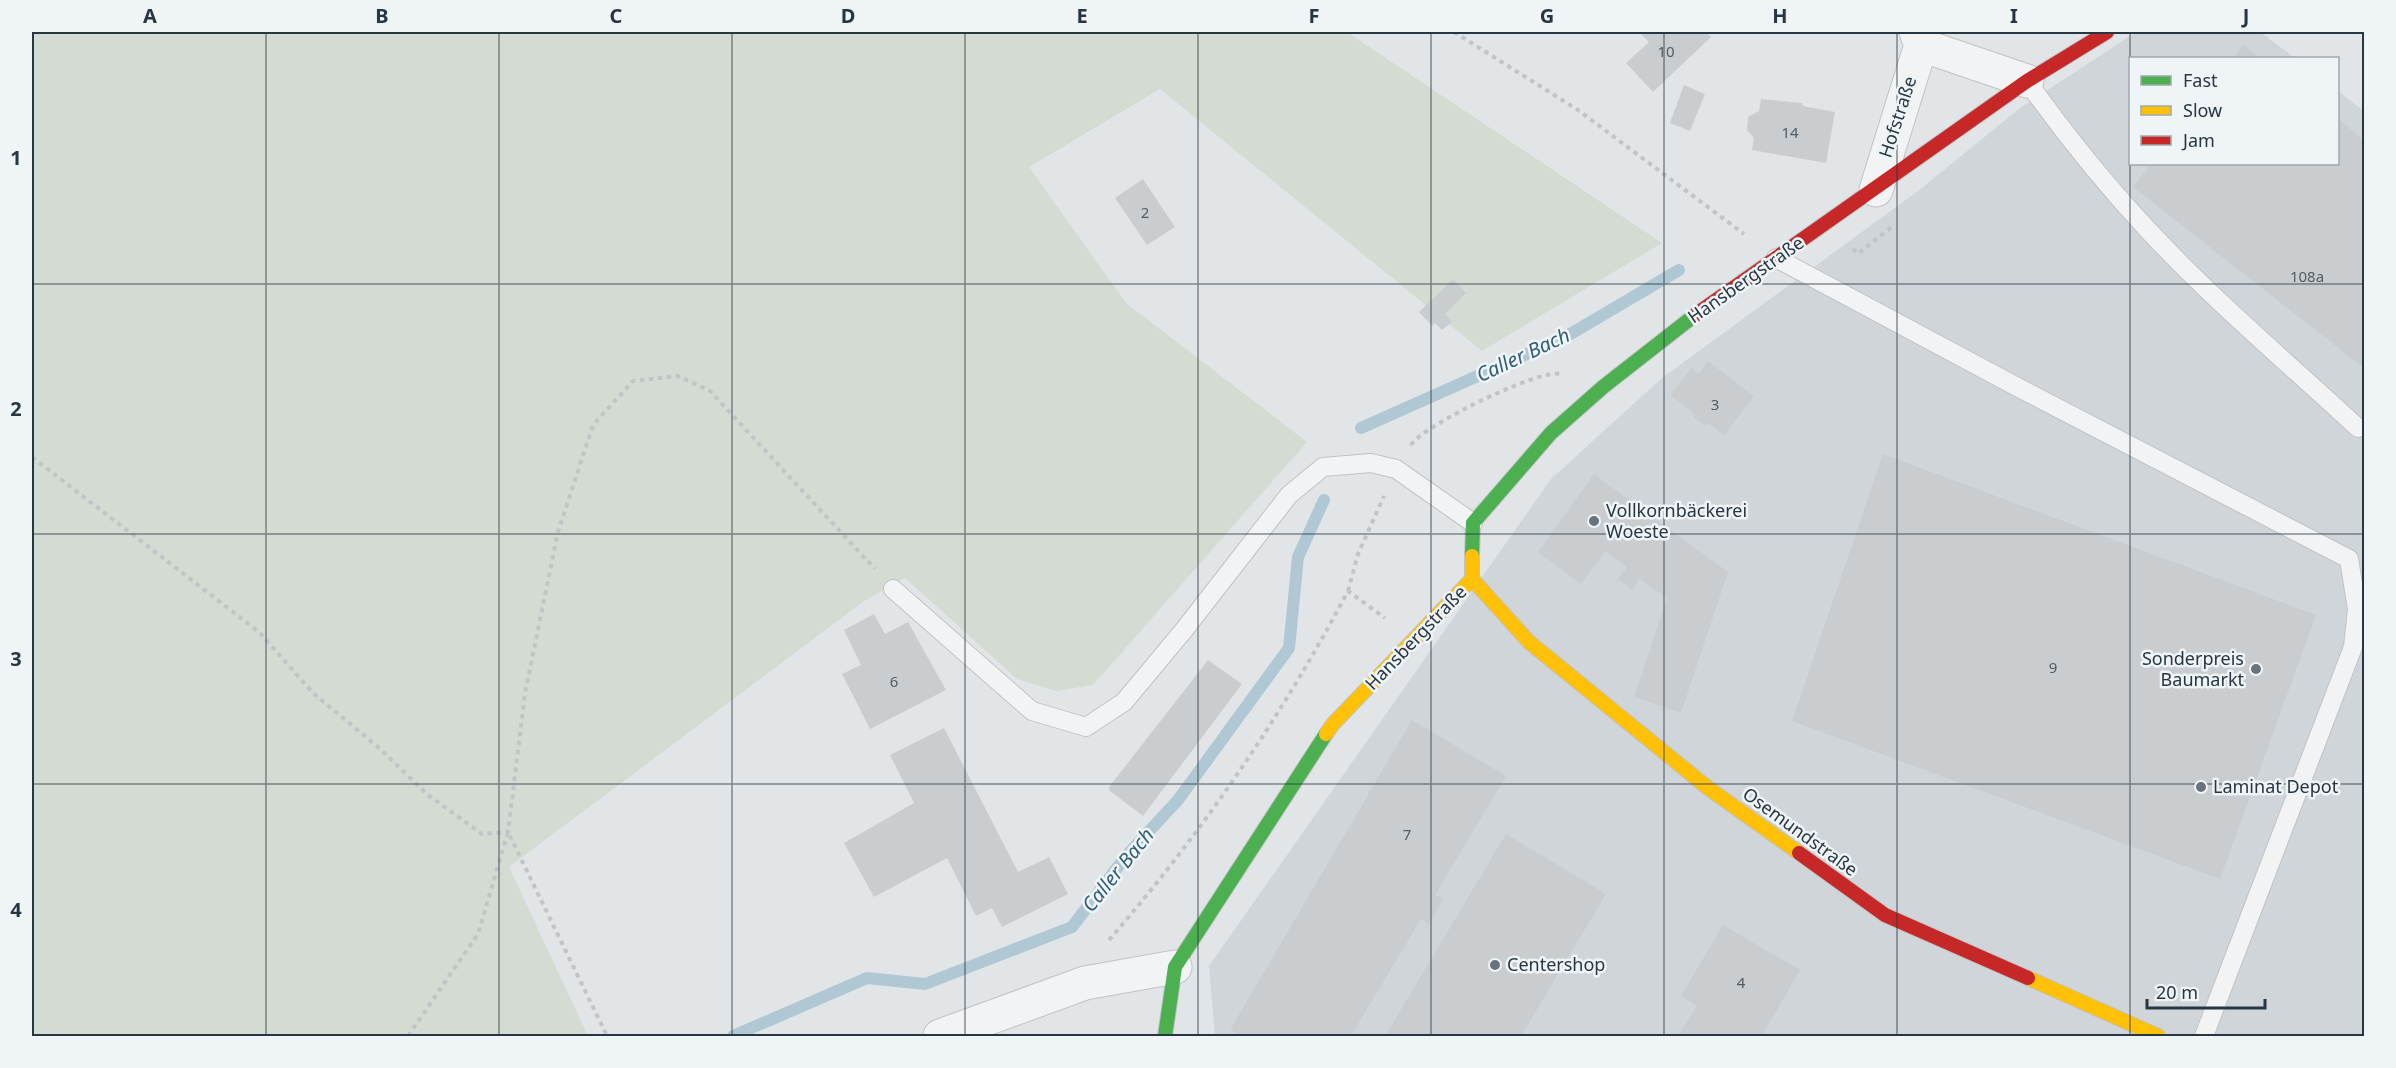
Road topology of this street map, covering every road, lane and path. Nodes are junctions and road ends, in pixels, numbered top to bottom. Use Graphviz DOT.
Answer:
graph roads {
  1 [pos="1454,32"];
  2 [pos="2107,32"];
  3 [pos="1919,38"];
  4 [pos="2027,81"];
  5 [pos="1875,190"];
  6 [pos="1752,240"];
  7 [pos="1776,258"];
  8 [pos="1603,387"];
  9 [pos="2358,428"];
  10 [pos="32,457"];
  11 [pos="1396,469"];
  12 [pos="1473,523"];
  13 [pos="1473,579"];
  14 [pos="893,589"];
  15 [pos="1348,591"];
  16 [pos="2361,610"];
  17 [pos="1414,639"];
  18 [pos="508,832"];
  19 [pos="1175,967"];
  20 [pos="1085,982"];
  21 [pos="408,1036"];
  22 [pos="606,1036"];
  23 [pos="940,1036"];
  24 [pos="1165,1036"];
  25 [pos="2158,1036"];
  26 [pos="2204,1036"];
  1 -- 6 [label="path"];
  2 -- 4 [label="street, Hansbergstraße"];
  3 -- 4 [label="street, Hofstraße"];
  3 -- 5 [label="street, Hofstraße"];
  4 -- 5 [label="street, Hansbergstraße"];
  4 -- 9 [label="lane"];
  5 -- 7 [label="street, Hansbergstraße"];
  7 -- 8 [label="street, Hansbergstraße"];
  7 -- 16 [label="lane"];
  8 -- 11 [label="path"];
  8 -- 12 [label="street, Hansbergstraße"];
  10 -- 18 [label="path"];
  11 -- 12 [label="lane"];
  11 -- 14 [label="lane"];
  11 -- 15 [label="path"];
  12 -- 13 [label="street, Hansbergstraße"];
  13 -- 17 [label="street, Hansbergstraße"];
  13 -- 25 [label="street, Osemundstraße"];
  14 -- 18 [label="path"];
  15 -- 17 [label="path"];
  15 -- 20 [label="path"];
  16 -- 26 [label="lane"];
  17 -- 19 [label="street, Hansbergstraße"];
  18 -- 21 [label="path"];
  18 -- 22 [label="path"];
  19 -- 20 [label="street"];
  19 -- 24 [label="street"];
  20 -- 23 [label="street"];
}
